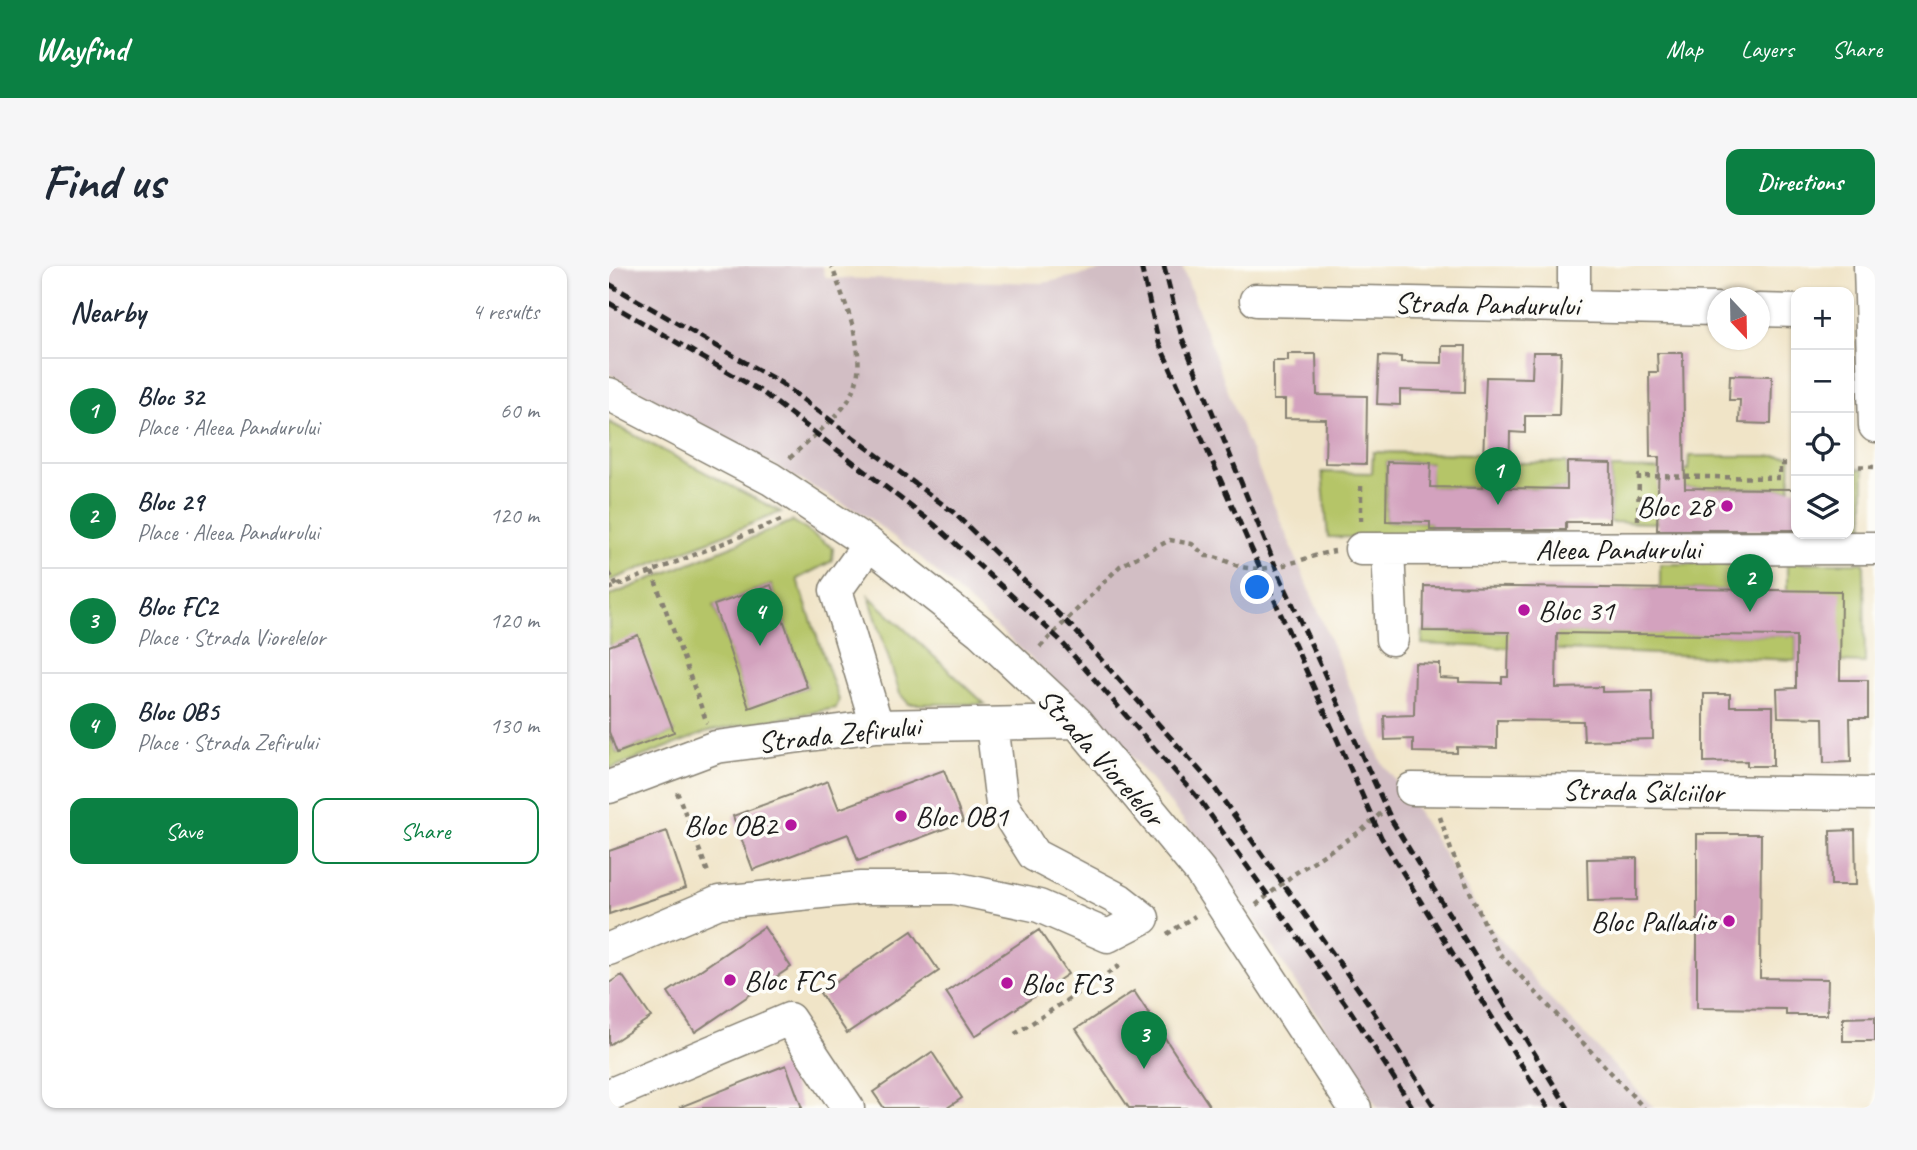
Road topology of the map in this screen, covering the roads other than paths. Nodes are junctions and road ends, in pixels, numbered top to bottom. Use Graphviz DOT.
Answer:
graph roads {
  1 [pos="1574,266"];
  2 [pos="1870,266"];
  3 [pos="1256,300"];
  4 [pos="1574,306"];
  5 [pos="1707,309"];
  6 [pos="1770,310"];
  7 [pos="1791,311"];
  8 [pos="1865,312"];
  9 [pos="609,394"];
  10 [pos="1875,426"];
  11 [pos="869,544"];
  12 [pos="1875,548"];
  13 [pos="1392,639"];
  14 [pos="1077,722"];
  15 [pos="992,724"];
  16 [pos="877,726"];
  17 [pos="609,787"];
  18 [pos="1422,789"];
  19 [pos="1875,794"];
  20 [pos="609,949"];
  21 [pos="609,1095"];
  22 [pos="848,1108"];
  23 [pos="1355,1108"];
  1 -- 4 [label="street"];
  2 -- 8 [label="street"];
  3 -- 4 [label="street, Strada Pandurului"];
  4 -- 5 [label="street, Strada Pandurului"];
  6 -- 7 [label="street"];
  8 -- 10 [label="street"];
  9 -- 11 [label="street, Strada Viorelelor"];
  11 -- 14 [label="street, Strada Viorelelor"];
  11 -- 16 [label="street"];
  12 -- 13 [label="street, Aleea Pandurului"];
  14 -- 15 [label="street, Strada Zefirului"];
  14 -- 23 [label="street, Strada Viorelelor"];
  15 -- 16 [label="street, Strada Zefirului"];
  15 -- 20 [label="street"];
  16 -- 17 [label="street, Strada Zefirului"];
  18 -- 19 [label="street, Strada Sălciilor"];
  21 -- 22 [label="street"];
}
